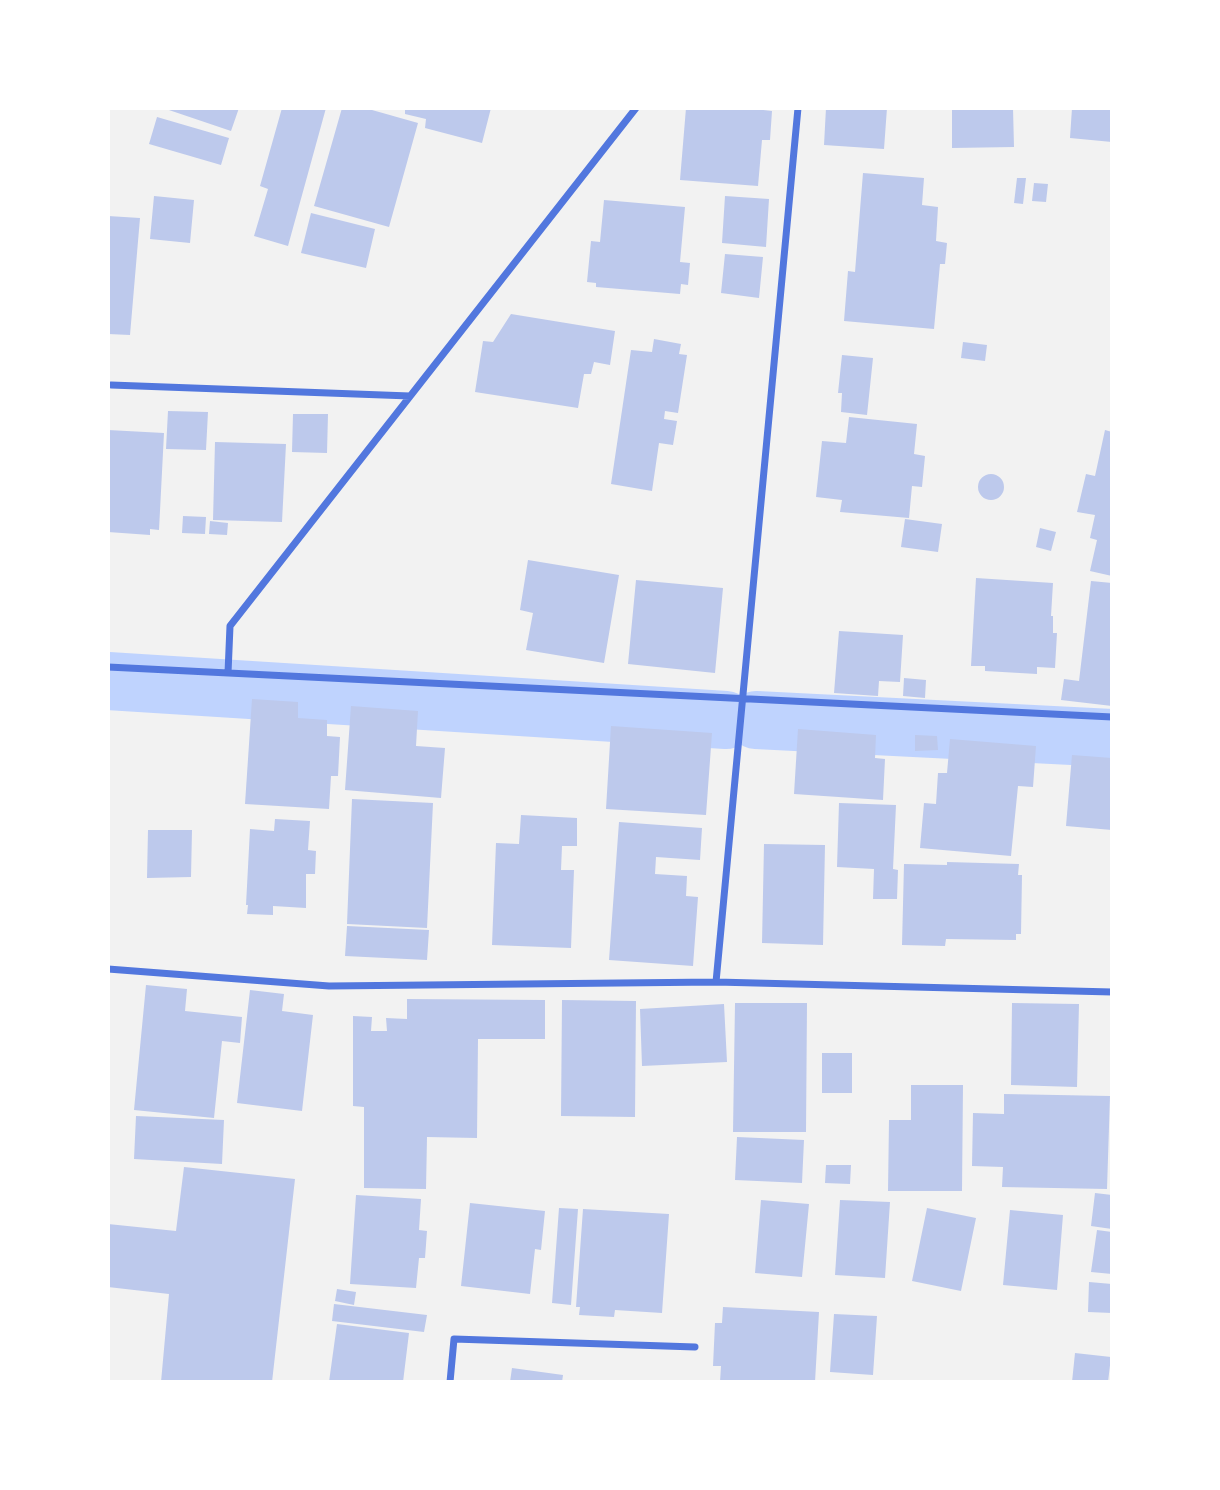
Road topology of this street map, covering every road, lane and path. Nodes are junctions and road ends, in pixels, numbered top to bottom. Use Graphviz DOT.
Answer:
graph roads {
  1 [pos="636,108"];
  2 [pos="798,108"];
  3 [pos="111,385"];
  4 [pos="410,396"];
  5 [pos="108,667"];
  6 [pos="228,673"];
  7 [pos="741,698"];
  8 [pos="1111,717"];
  9 [pos="108,969"];
  10 [pos="716,982"];
  11 [pos="1111,992"];
  12 [pos="695,1347"];
  13 [pos="450,1381"];
  1 -- 4 [label="street"];
  2 -- 7 [label="street"];
  3 -- 4 [label="street"];
  4 -- 6 [label="street"];
  5 -- 6 [label="street"];
  6 -- 7 [label="street"];
  7 -- 8 [label="street"];
  7 -- 10 [label="street"];
  9 -- 10 [label="street"];
  10 -- 11 [label="street"];
  12 -- 13 [label="street"];
}
